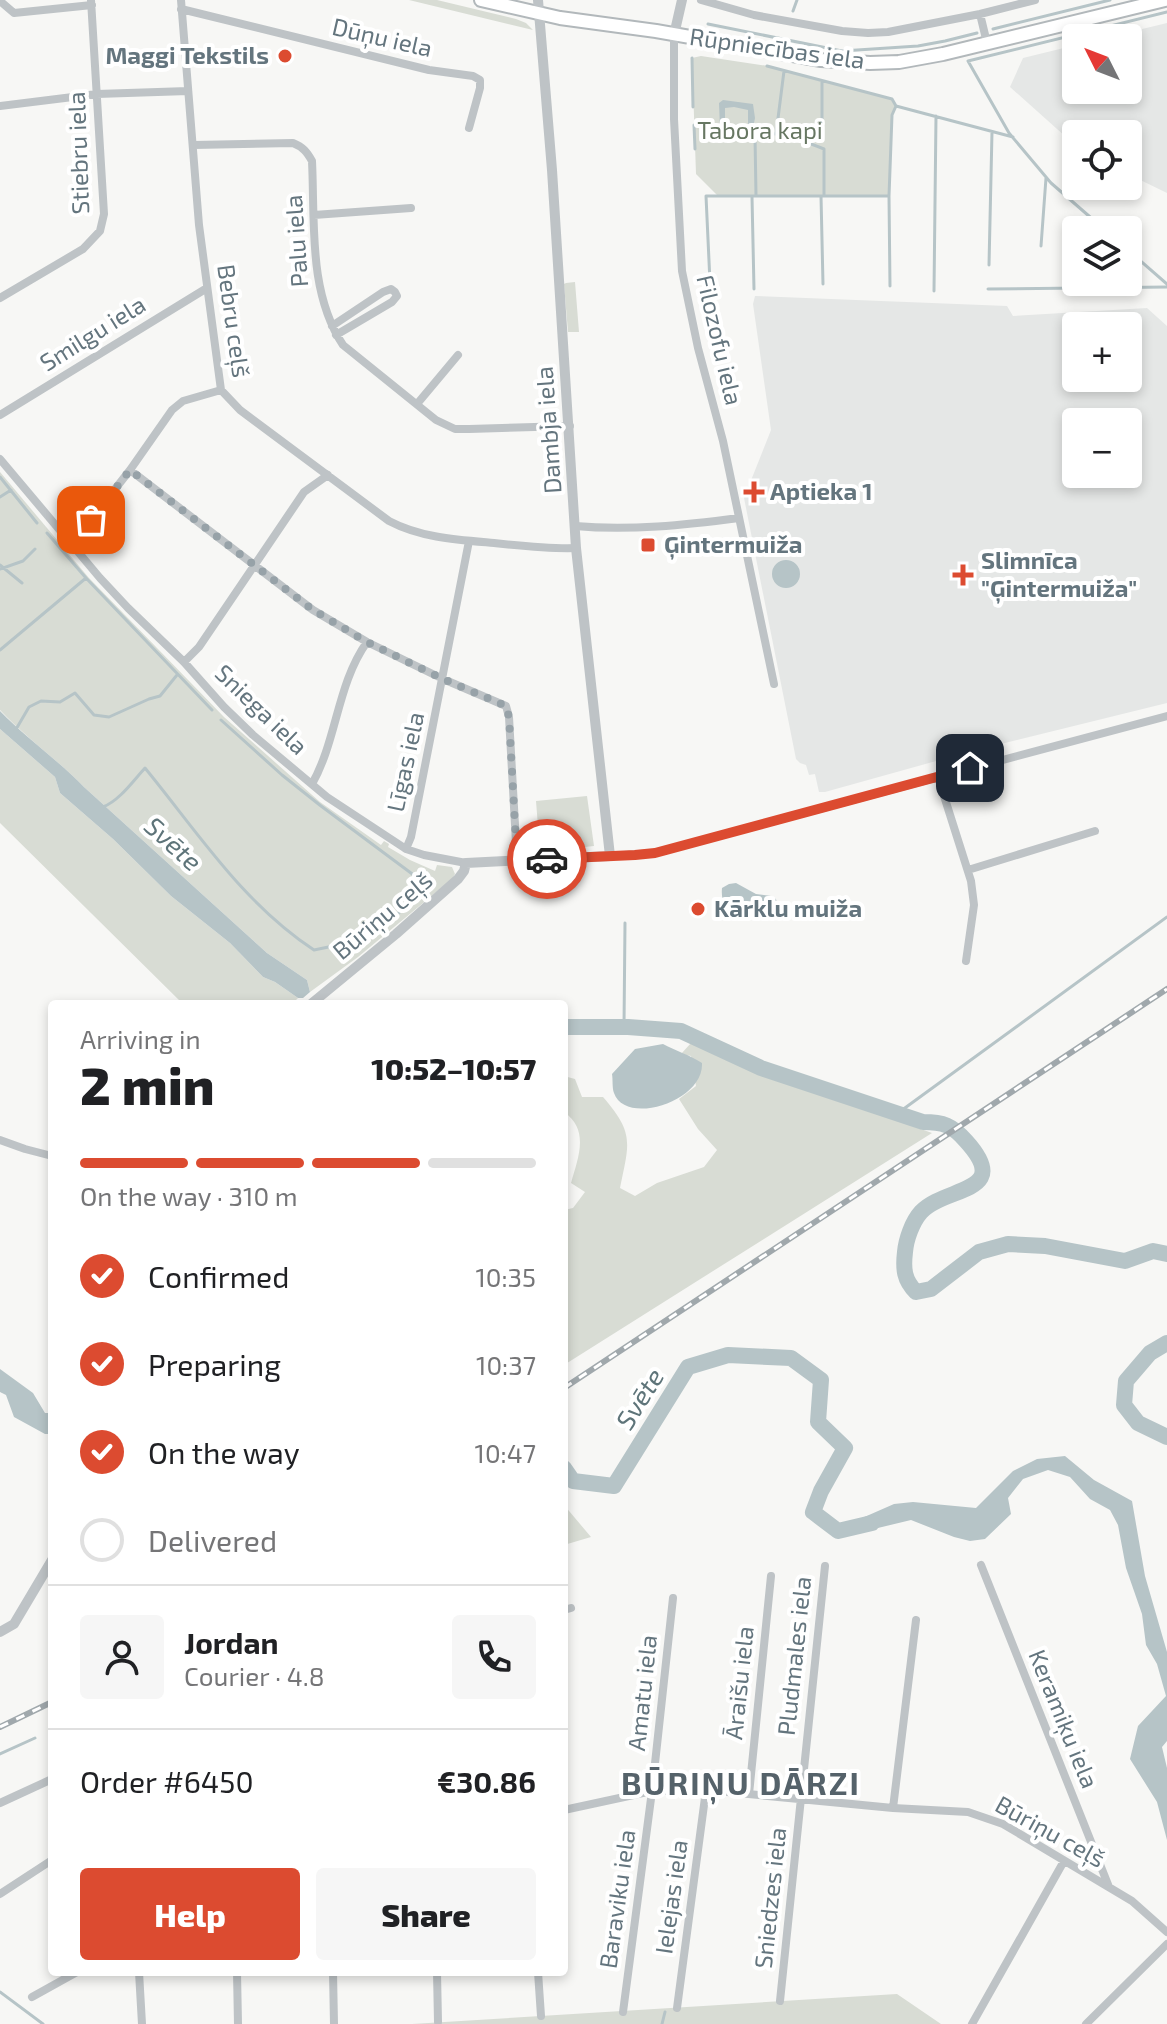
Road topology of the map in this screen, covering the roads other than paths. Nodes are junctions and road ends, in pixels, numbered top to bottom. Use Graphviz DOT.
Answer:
graph roads {
  1 [pos="481,0"];
  2 [pos="538,0"];
  3 [pos="682,0"];
  4 [pos="701,0"];
  5 [pos="1035,0"];
  6 [pos="1165,0"];
  7 [pos="0,1"];
  8 [pos="92,3"];
  9 [pos="181,4"];
  10 [pos="539,14"];
  11 [pos="980,14"];
  12 [pos="674,35"];
  13 [pos="987,43"];
  14 [pos="188,91"];
  15 [pos="97,94"];
  16 [pos="0,106"];
  17 [pos="469,128"];
  18 [pos="194,145"];
  19 [pos="411,208"];
  20 [pos="314,215"];
  21 [pos="207,288"];
  22 [pos="0,298"];
  23 [pos="334,330"];
  24 [pos="458,355"];
  25 [pos="221,390"];
  26 [pos="417,404"];
  27 [pos="0,415"];
  28 [pos="570,426"];
  29 [pos="0,459"];
  30 [pos="130,470"];
  31 [pos="328,475"];
  32 [pos="739,518"];
  33 [pos="575,526"];
  34 [pos="469,541"];
  35 [pos="72,544"];
  36 [pos="576,548"];
  37 [pos="255,566"];
  38 [pos="367,642"];
  39 [pos="184,662"];
  40 [pos="443,679"];
  41 [pos="774,684"];
  42 [pos="1167,716"];
  43 [pos="938,777"];
  44 [pos="312,784"];
  45 [pos="1095,831"];
  46 [pos="406,849"];
  47 [pos="610,856"];
  48 [pos="517,861"];
  49 [pos="466,863"];
  50 [pos="968,870"];
  51 [pos="966,961"];
  52 [pos="316,1000"];
  53 [pos="0,1140"];
  54 [pos="48,1155"];
  55 [pos="981,1565"];
  56 [pos="825,1566"];
  57 [pos="48,1567"];
  58 [pos="771,1576"];
  59 [pos="673,1598"];
  60 [pos="916,1620"];
  61 [pos="0,1632"];
  62 [pos="48,1781"];
  63 [pos="706,1790"];
  64 [pos="652,1791"];
  65 [pos="749,1794"];
  66 [pos="801,1799"];
  67 [pos="0,1803"];
  68 [pos="893,1808"];
  69 [pos="568,1809"];
  70 [pos="1064,1861"];
  71 [pos="48,1863"];
  72 [pos="1109,1887"];
  73 [pos="0,1894"];
  74 [pos="1167,1932"];
  75 [pos="1167,1944"];
  76 [pos="70,1976"];
  77 [pos="139,1976"];
  78 [pos="237,1976"];
  79 [pos="333,1976"];
  80 [pos="437,1976"];
  81 [pos="538,1976"];
  82 [pos="32,1997"];
  83 [pos="780,2001"];
  84 [pos="677,2008"];
  85 [pos="623,2012"];
  86 [pos="541,2016"];
  87 [pos="438,2022"];
  88 [pos="142,2024"];
  89 [pos="238,2024"];
  90 [pos="334,2024"];
  91 [pos="972,2024"];
  92 [pos="1086,2024"];
  1 -- 10 [label="main road, Rūpniecības iela"];
  2 -- 10 [label="street, Dambja iela"];
  3 -- 12 [label="street, Filozofu iela"];
  4 -- 11 [label="street"];
  5 -- 11 [label="street"];
  6 -- 13 [label="main road, Rūpniecības iela"];
  7 -- 8 [label="street"];
  8 -- 15 [label="street, Stiebru iela"];
  9 -- 14 [label="street, Bebru ceļš"];
  9 -- 17 [label="street, Dūņu iela"];
  10 -- 12 [label="main road, Rūpniecības iela"];
  10 -- 28 [label="street, Dambja iela"];
  11 -- 13 [label="street"];
  12 -- 13 [label="main road, Rūpniecības iela"];
  12 -- 32 [label="street, Filozofu iela"];
  14 -- 15 [label="street"];
  14 -- 18 [label="street, Bebru ceļš"];
  15 -- 16 [label="street"];
  15 -- 22 [label="street, Stiebru iela"];
  18 -- 20 [label="street, Palu iela"];
  18 -- 21 [label="street, Bebru ceļš"];
  19 -- 20 [label="street"];
  20 -- 23 [label="street, Palu iela"];
  21 -- 25 [label="street, Bebru ceļš"];
  21 -- 27 [label="street, Smilgu iela"];
  23 -- 23 [label="street"];
  23 -- 26 [label="street, Palu iela"];
  24 -- 26 [label="street"];
  25 -- 30 [label="street"];
  25 -- 31 [label="street, Bebru ceļš"];
  26 -- 28 [label="street, Palu iela"];
  28 -- 33 [label="street, Dambja iela"];
  29 -- 35 [label="street, Sniega iela"];
  30 -- 35 [label="street"];
  30 -- 37 [label="street"];
  31 -- 34 [label="street, Bebru ceļš"];
  31 -- 37 [label="street, Sniega iela"];
  32 -- 33 [label="street"];
  32 -- 41 [label="street, Filozofu iela"];
  33 -- 36 [label="street, Dambja iela"];
  34 -- 36 [label="street, Bebru ceļš"];
  34 -- 40 [label="street, Līgas iela"];
  35 -- 39 [label="street, Sniega iela"];
  36 -- 47 [label="street, Dambja iela"];
  37 -- 38 [label="street"];
  37 -- 39 [label="street, Sniega iela"];
  38 -- 40 [label="street"];
  38 -- 44 [label="street, Sniega iela"];
  39 -- 44 [label="street, Sniega iela"];
  40 -- 46 [label="street, Līgas iela"];
  40 -- 48 [label="street"];
  42 -- 43 [label="street"];
  43 -- 47 [label="street"];
  43 -- 50 [label="street"];
  44 -- 46 [label="street, Sniega iela"];
  45 -- 50 [label="street"];
  46 -- 49 [label="street, Sniega iela"];
  47 -- 48 [label="street, Sniega iela"];
  48 -- 49 [label="street, Sniega iela"];
  49 -- 52 [label="street, Būriņu ceļš"];
  50 -- 51 [label="street"];
  53 -- 54 [label="street"];
  55 -- 72 [label="street, Keramiķu iela"];
  56 -- 66 [label="street, Pludmales iela"];
  57 -- 61 [label="street"];
  58 -- 65 [label="street, Āraišu iela"];
  59 -- 64 [label="street, Amatu iela"];
  60 -- 68 [label="street"];
  62 -- 67 [label="street"];
  63 -- 64 [label="street, Būriņu ceļš"];
  63 -- 65 [label="street, Būriņu ceļš"];
  63 -- 84 [label="street, Ielejas iela"];
  64 -- 69 [label="street, Būriņu ceļš"];
  64 -- 85 [label="street, Baraviku iela"];
  65 -- 66 [label="street, Būriņu ceļš"];
  66 -- 68 [label="street, Būriņu ceļš"];
  66 -- 83 [label="street, Sniedzes iela"];
  68 -- 70 [label="street, Būriņu ceļš"];
  70 -- 72 [label="street, Būriņu ceļš"];
  70 -- 91 [label="street"];
  71 -- 73 [label="street"];
  72 -- 74 [label="street, Būriņu ceļš"];
  75 -- 92 [label="street"];
  76 -- 82 [label="street"];
  77 -- 88 [label="street"];
  78 -- 89 [label="street"];
  79 -- 90 [label="street"];
  80 -- 87 [label="street"];
  81 -- 86 [label="street"];
}
